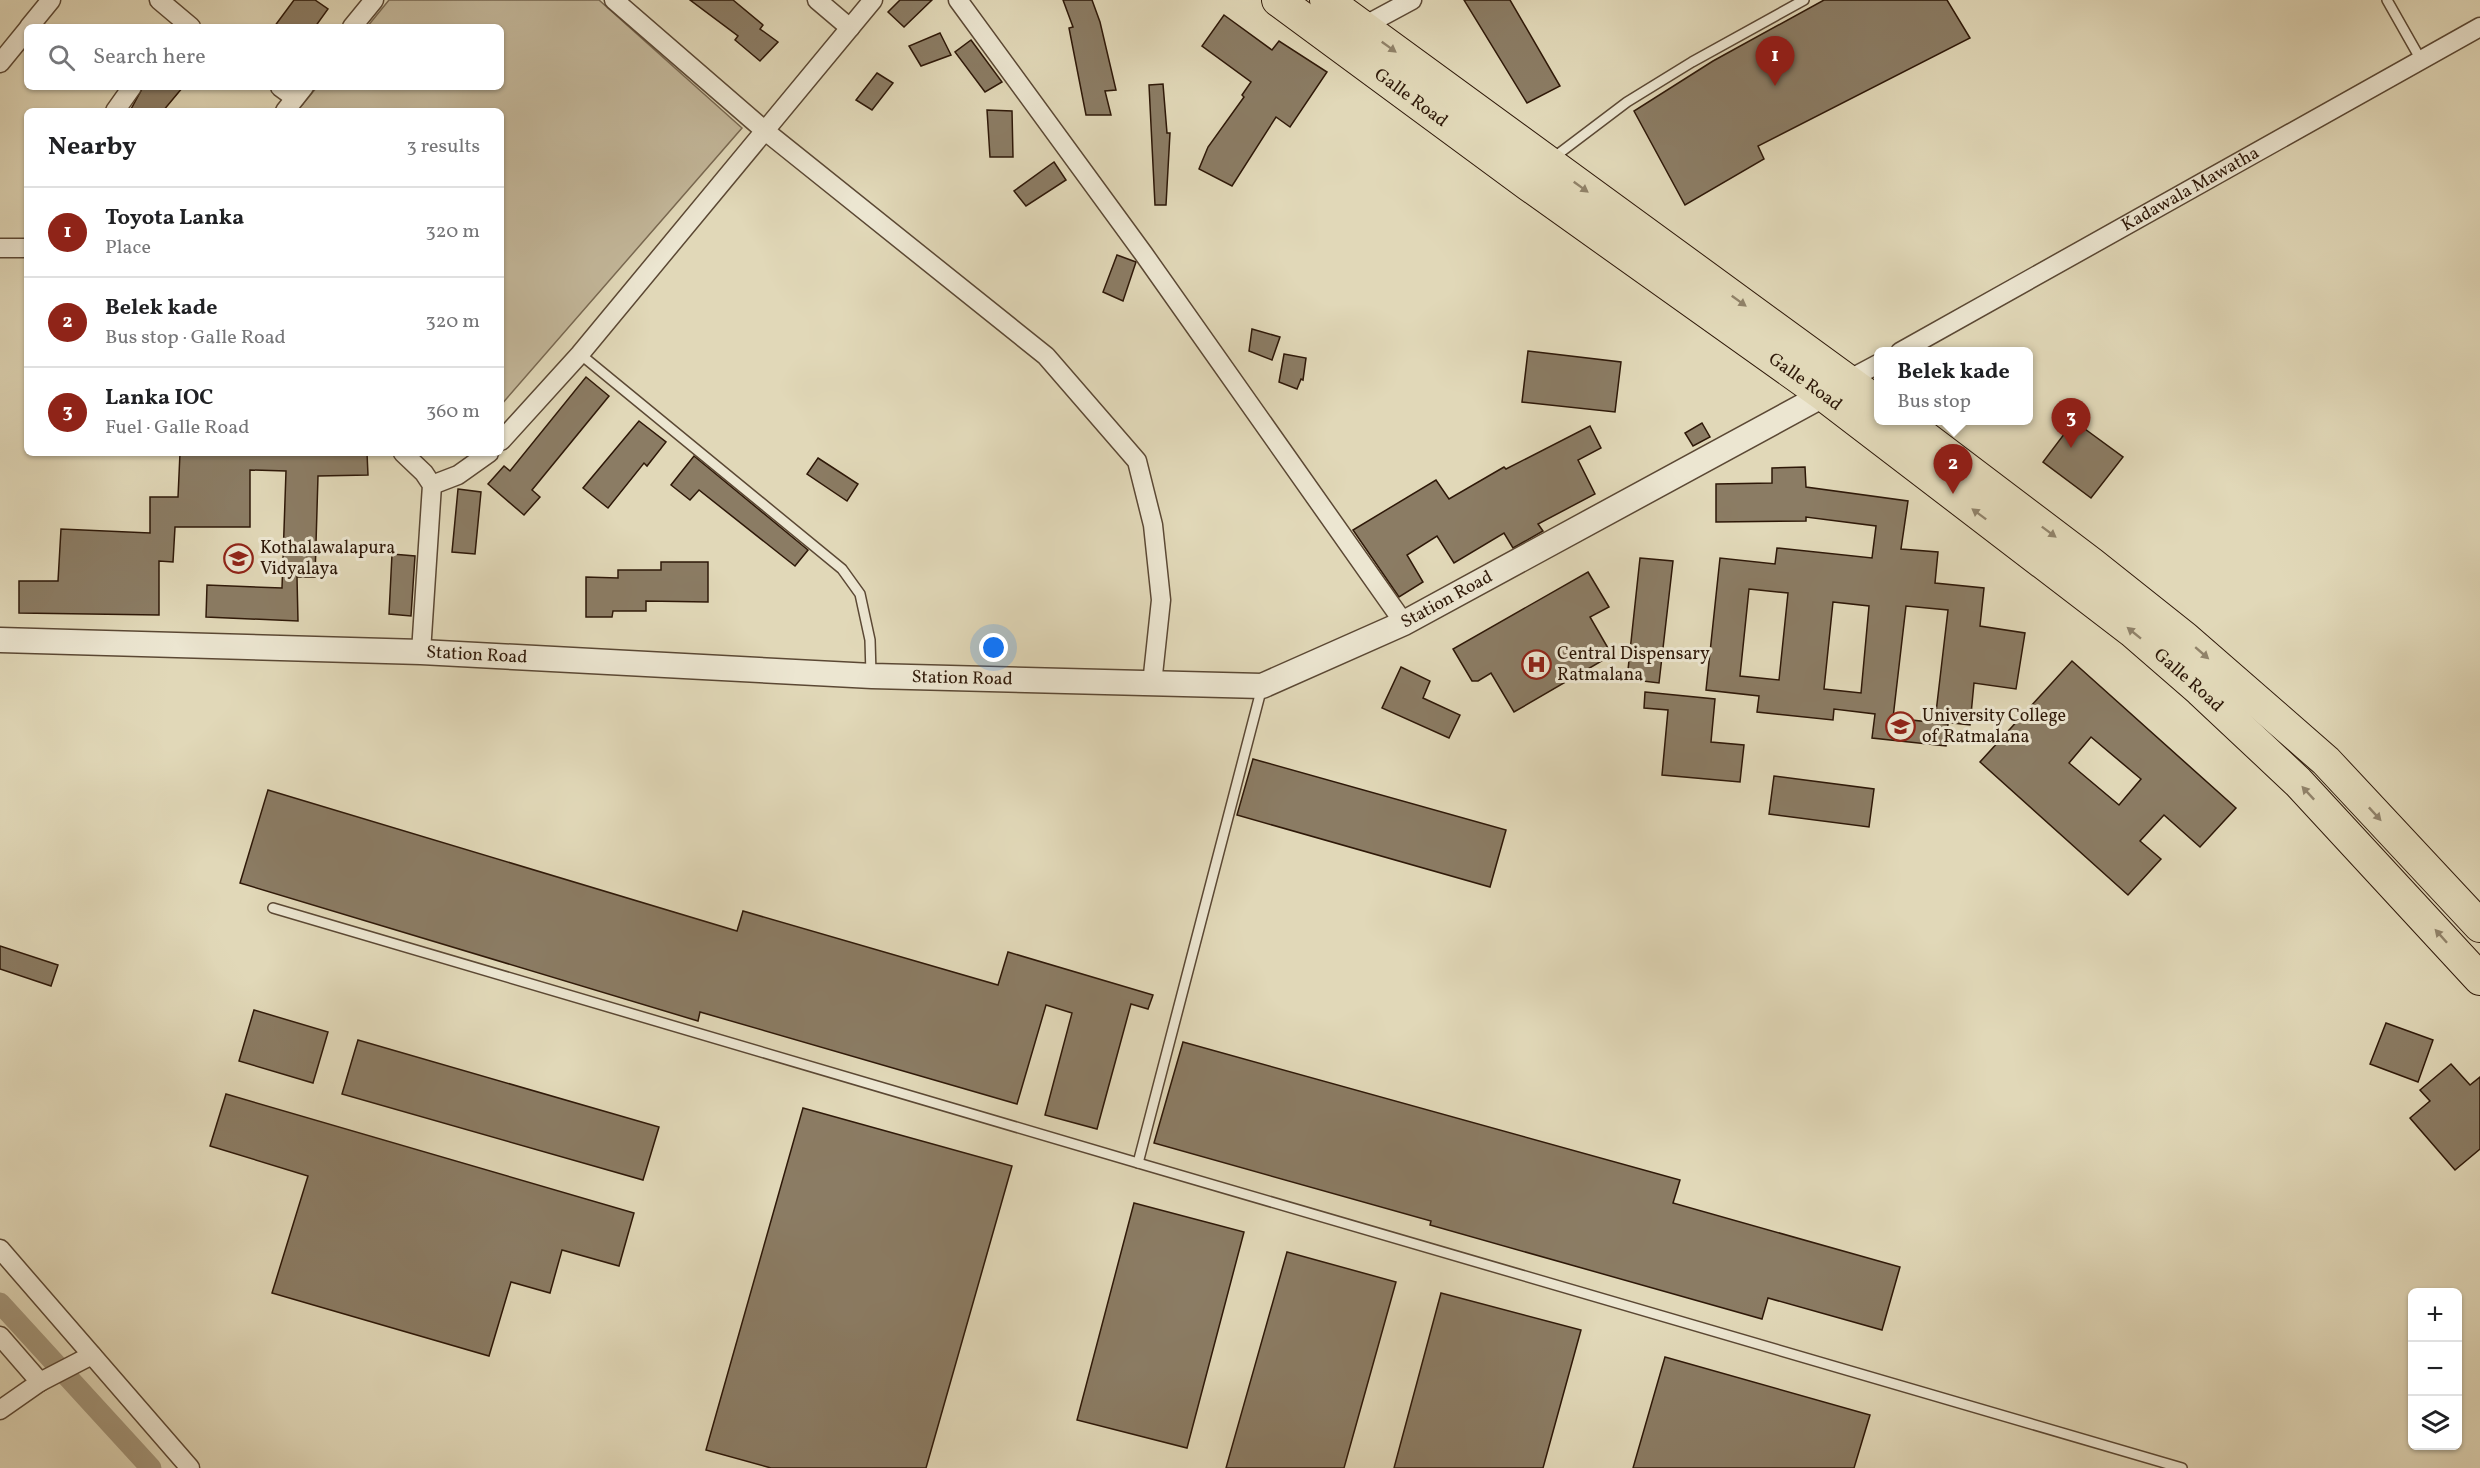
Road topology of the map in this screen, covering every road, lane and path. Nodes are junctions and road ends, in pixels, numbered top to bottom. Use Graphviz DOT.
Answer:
graph roads {
  1 [pos="51,0"];
  2 [pos="159,0"];
  3 [pos="374,0"];
  4 [pos="614,0"];
  5 [pos="817,0"];
  6 [pos="873,0"];
  7 [pos="958,0"];
  8 [pos="1278,0"];
  9 [pos="1326,0"];
  10 [pos="1412,0"];
  11 [pos="1804,0"];
  12 [pos="2387,0"];
  13 [pos="31,24"];
  14 [pos="183,24"];
  15 [pos="354,24"];
  16 [pos="1362,27"];
  17 [pos="2480,27"];
  18 [pos="850,28"];
  19 [pos="24,33"];
  20 [pos="2421,60"];
  21 [pos="0,63"];
  22 [pos="130,90"];
  23 [pos="117,108"];
  24 [pos="764,130"];
  25 [pos="1546,163"];
  26 [pos="0,248"];
  27 [pos="24,248"];
  28 [pos="1907,347"];
  29 [pos="580,354"];
  30 [pos="1874,366"];
  31 [pos="1837,388"];
  32 [pos="1874,402"];
  33 [pos="1874,418"];
  34 [pos="1882,425"];
  35 [pos="1909,425"];
  36 [pos="504,438"];
  37 [pos="406,456"];
  38 [pos="485,456"];
  39 [pos="432,485"];
  40 [pos="1404,623"];
  41 [pos="0,640"];
  42 [pos="421,652"];
  43 [pos="872,676"];
  44 [pos="1152,684"];
  45 [pos="1262,686"];
  46 [pos="273,908"];
  47 [pos="2480,926"];
  48 [pos="2480,979"];
  49 [pos="1138,1163"];
  50 [pos="0,1249"];
  51 [pos="0,1336"];
  52 [pos="92,1355"];
  53 [pos="53,1375"];
  54 [pos="0,1410"];
  55 [pos="190,1468"];
  56 [pos="2182,1468"];
  1 -- 13 [label="street"];
  2 -- 14 [label="street"];
  3 -- 15 [label="street"];
  4 -- 24 [label="street"];
  5 -- 18 [label="street"];
  6 -- 18 [label="street"];
  7 -- 40 [label="street"];
  8 -- 31 [label="highway, Galle Road"];
  9 -- 16 [label="highway, Galle Road"];
  10 -- 16 [label="street"];
  11 -- 25 [label="lane"];
  12 -- 20 [label="lane"];
  16 -- 25 [label="highway, Galle Road, one-way"];
  17 -- 20 [label="street, Kadawala Mawatha"];
  18 -- 24 [label="street"];
  19 -- 21 [label="street"];
  20 -- 28 [label="street, Kadawala Mawatha"];
  22 -- 23 [label="street"];
  24 -- 29 [label="street"];
  24 -- 44 [label="street"];
  25 -- 31 [label="highway, Galle Road, one-way"];
  26 -- 27 [label="street"];
  29 -- 36 [label="street"];
  29 -- 43 [label="lane"];
  30 -- 31 [label="street"];
  31 -- 32 [label="highway, Galle Road"];
  33 -- 31 [label="highway, Galle Road, one-way"];
  31 -- 40 [label="street, Station Road"];
  48 -- 34 [label="highway, Galle Road, one-way"];
  35 -- 47 [label="highway, Galle Road, one-way"];
  37 -- 39 [label="street"];
  38 -- 39 [label="street"];
  39 -- 42 [label="street"];
  40 -- 45 [label="street, Station Road"];
  41 -- 42 [label="street, Station Road"];
  42 -- 43 [label="street, Station Road"];
  43 -- 44 [label="street, Station Road"];
  44 -- 45 [label="street, Station Road"];
  45 -- 49 [label="lane"];
  46 -- 49 [label="lane"];
  49 -- 56 [label="lane"];
  50 -- 52 [label="street"];
  51 -- 53 [label="street"];
  52 -- 53 [label="street"];
  52 -- 55 [label="street"];
  53 -- 54 [label="street"];
}
